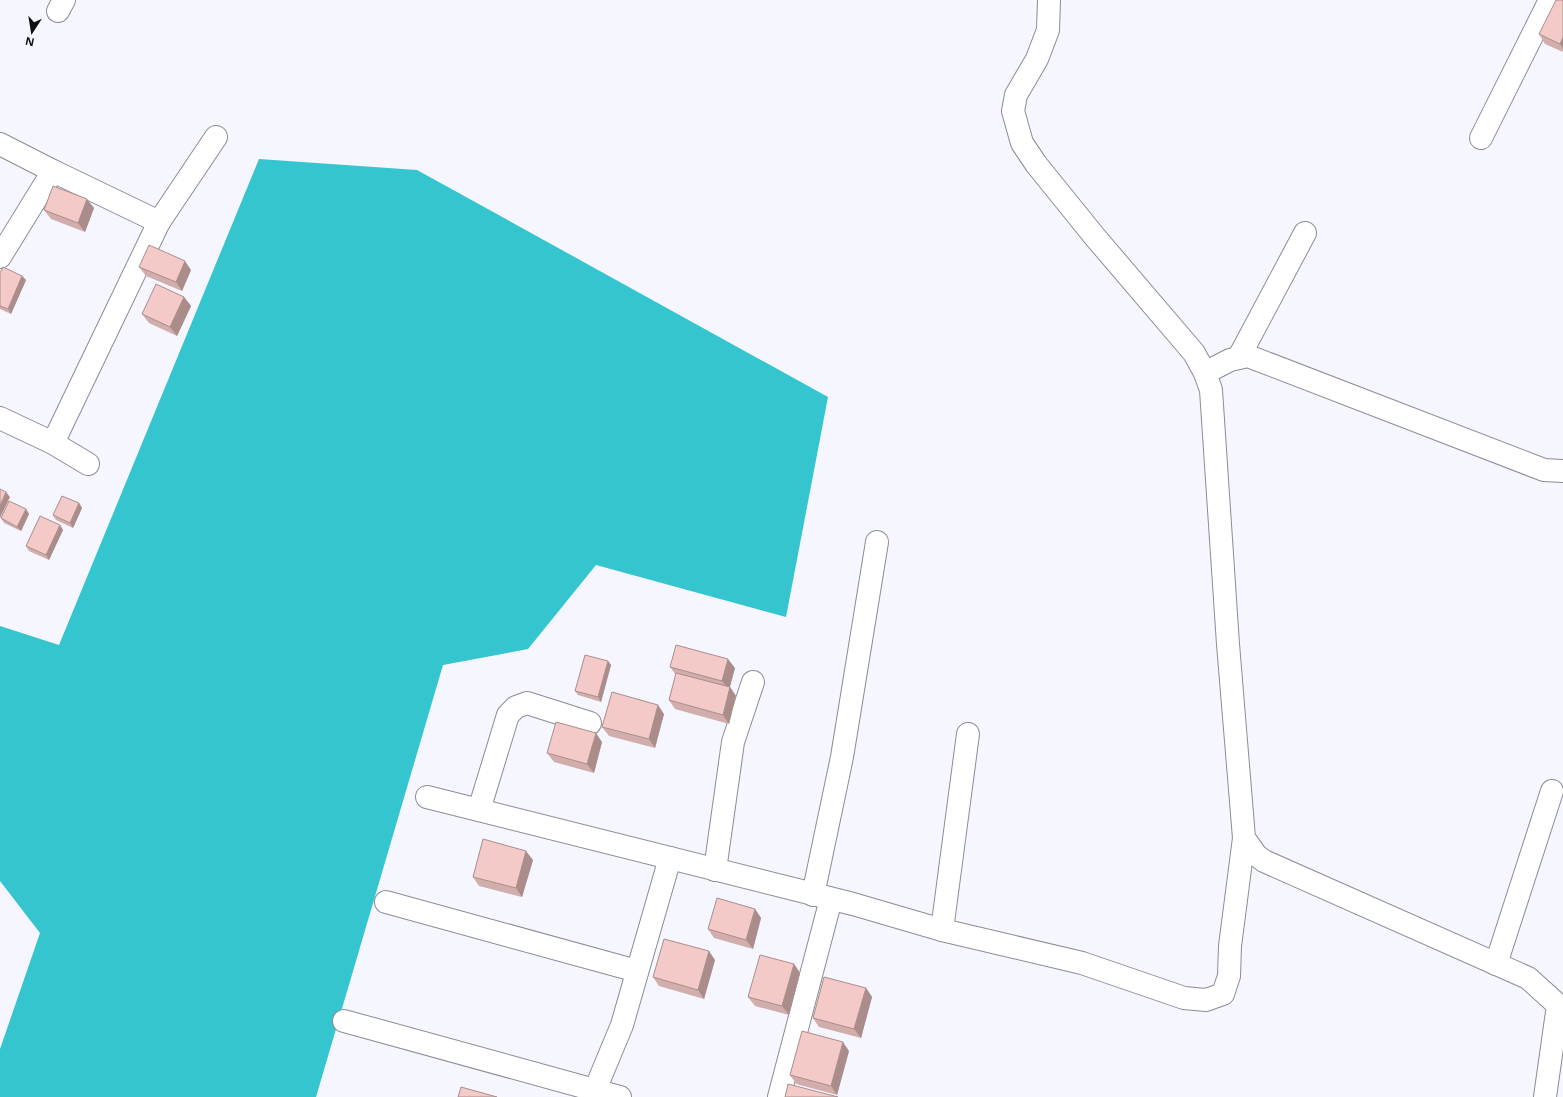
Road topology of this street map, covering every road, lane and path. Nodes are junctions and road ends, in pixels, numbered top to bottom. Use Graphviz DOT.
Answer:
graph roads {
  1 [pos="1049,0"];
  2 [pos="1550,0"];
  3 [pos="216,137"];
  4 [pos="1481,138"];
  5 [pos="0,144"];
  6 [pos="53,171"];
  7 [pos="159,222"];
  8 [pos="1305,233"];
  9 [pos="0,258"];
  10 [pos="1239,357"];
  11 [pos="1205,373"];
  12 [pos="0,418"];
  13 [pos="53,444"];
  14 [pos="88,464"];
  15 [pos="1563,471"];
  16 [pos="877,542"];
  17 [pos="753,682"];
  18 [pos="590,723"];
  19 [pos="968,734"];
  20 [pos="1552,791"];
  21 [pos="427,797"];
  22 [pos="479,810"];
  23 [pos="1244,838"];
  24 [pos="670,858"];
  25 [pos="715,870"];
  26 [pos="822,897"];
  27 [pos="386,902"];
  28 [pos="942,930"];
  29 [pos="1496,964"];
  30 [pos="637,970"];
  31 [pos="1560,1006"];
  32 [pos="344,1021"];
  33 [pos="604,1094"];
  34 [pos="779,1097"];
  35 [pos="1545,1097"];
  1 -- 11 [label="street"];
  2 -- 4 [label="street"];
  3 -- 7 [label="street"];
  5 -- 6 [label="street"];
  6 -- 7 [label="street"];
  6 -- 9 [label="street"];
  7 -- 13 [label="street"];
  8 -- 10 [label="street"];
  10 -- 11 [label="street"];
  10 -- 15 [label="street"];
  11 -- 23 [label="street"];
  12 -- 13 [label="street"];
  13 -- 14 [label="street"];
  16 -- 26 [label="street"];
  17 -- 25 [label="street"];
  18 -- 22 [label="street"];
  19 -- 28 [label="street"];
  20 -- 29 [label="street"];
  21 -- 22 [label="street"];
  22 -- 24 [label="street"];
  23 -- 28 [label="street"];
  23 -- 29 [label="street"];
  24 -- 25 [label="street"];
  24 -- 30 [label="street"];
  25 -- 26 [label="street"];
  26 -- 28 [label="street"];
  26 -- 34 [label="street"];
  27 -- 30 [label="street"];
  29 -- 31 [label="street"];
  30 -- 33 [label="street"];
  31 -- 35 [label="street"];
  32 -- 33 [label="street"];
}
